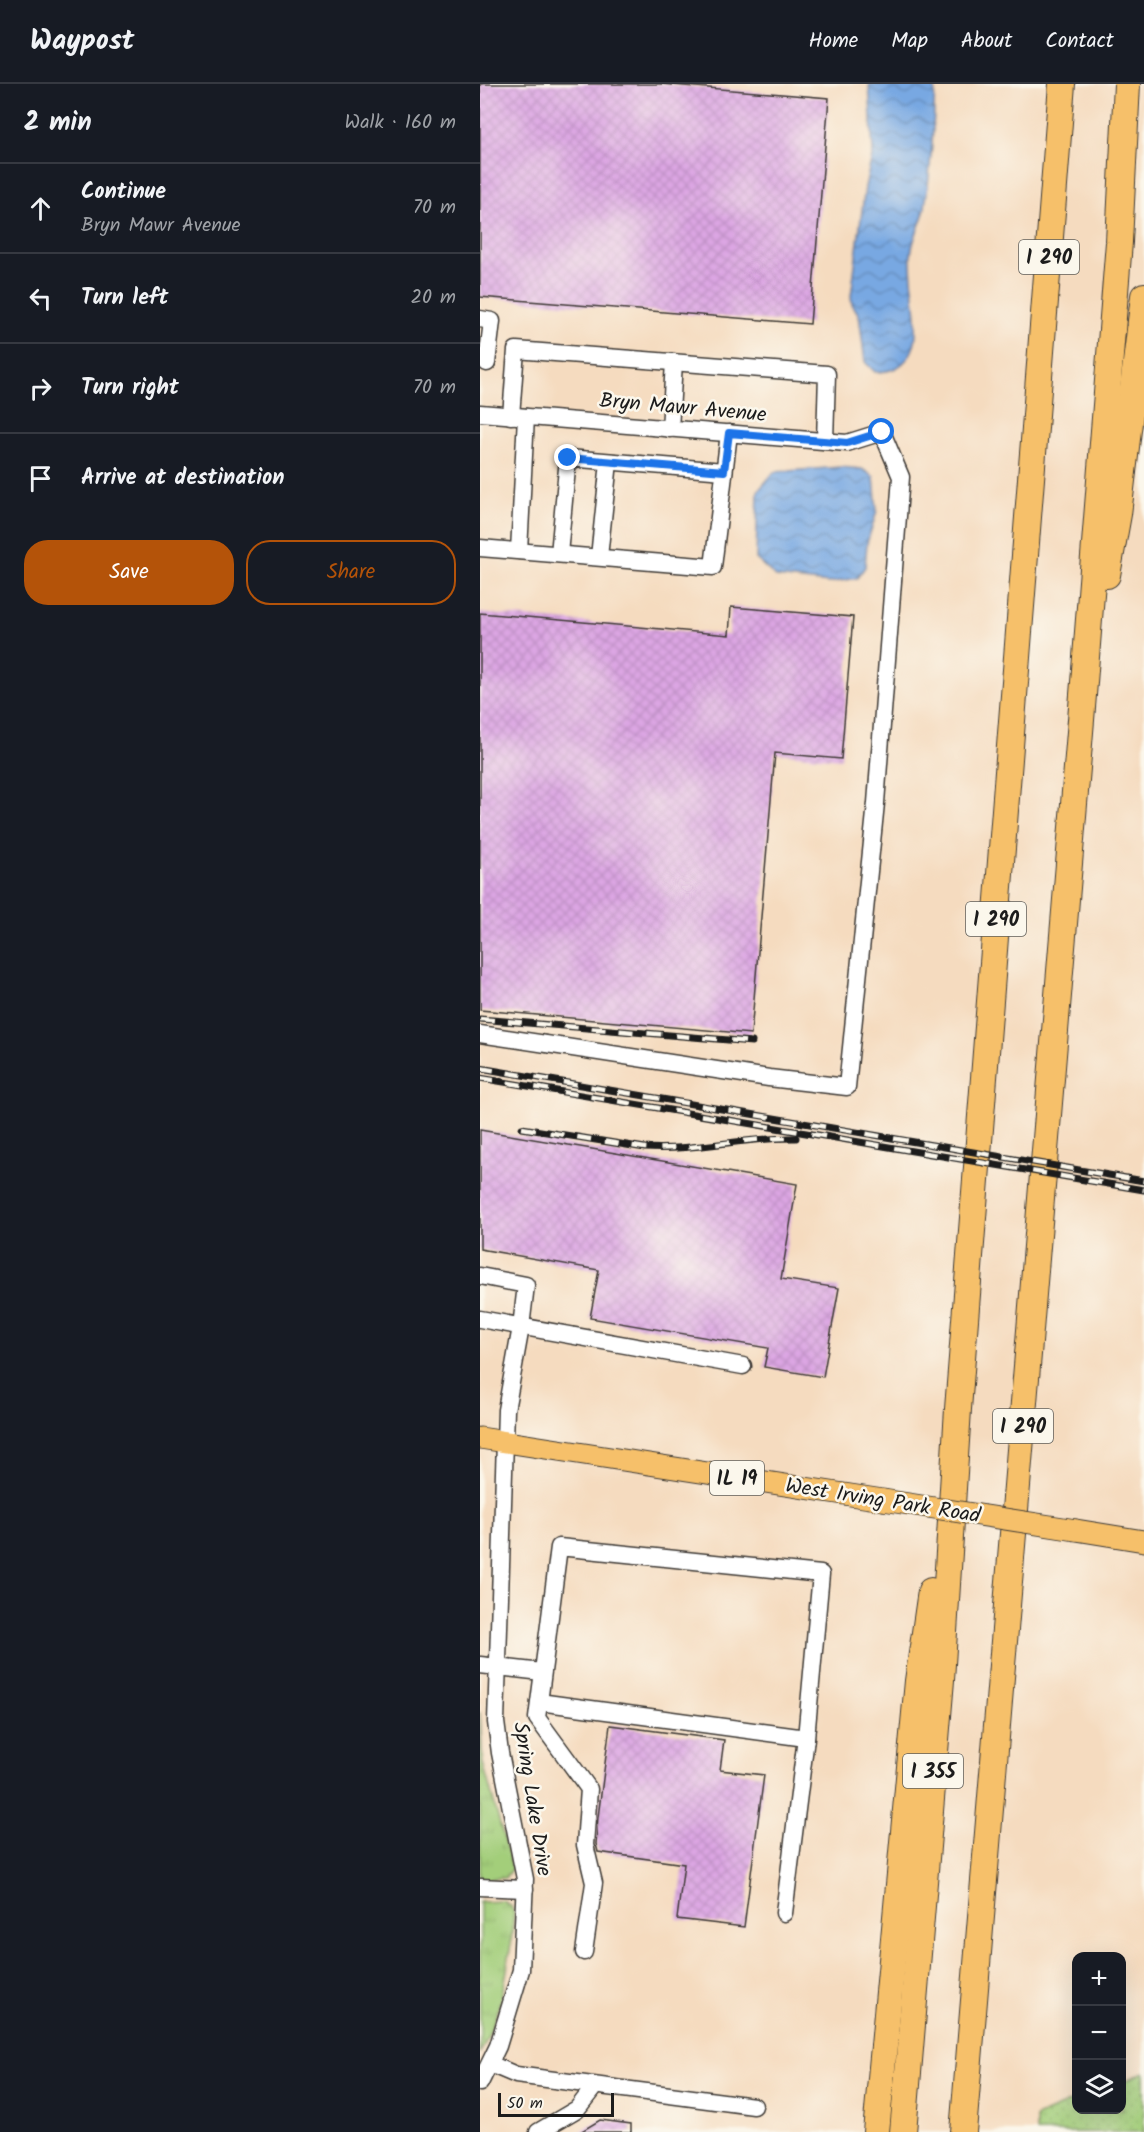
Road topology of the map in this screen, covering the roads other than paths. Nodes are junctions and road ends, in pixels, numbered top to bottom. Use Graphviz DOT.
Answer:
graph roads {
  1 [pos="1062,84"];
  2 [pos="1127,84"];
  3 [pos="1144,296"];
  4 [pos="480,320"];
  5 [pos="483,362"];
  6 [pos="674,362"];
  7 [pos="514,366"];
  8 [pos="480,413"];
  9 [pos="518,416"];
  10 [pos="670,429"];
  11 [pos="729,433"];
  12 [pos="825,441"];
  13 [pos="609,462"];
  14 [pos="724,471"];
  15 [pos="480,548"];
  16 [pos="519,551"];
  17 [pos="559,554"];
  18 [pos="599,557"];
  19 [pos="1081,720"];
  20 [pos="480,1034"];
  21 [pos="480,1276"];
  22 [pos="480,1319"];
  23 [pos="521,1327"];
  24 [pos="743,1366"];
  25 [pos="958,1409"];
  26 [pos="480,1438"];
  27 [pos="506,1442"];
  28 [pos="1144,1541"];
  29 [pos="480,1665"];
  30 [pos="497,1668"];
  31 [pos="542,1672"];
  32 [pos="539,1702"];
  33 [pos="806,1738"];
  34 [pos="480,1887"];
  35 [pos="525,1889"];
  36 [pos="784,1913"];
  37 [pos="584,1952"];
  38 [pos="490,2064"];
  39 [pos="480,2083"];
  40 [pos="595,2086"];
  41 [pos="754,2106"];
  42 [pos="538,2132"];
  43 [pos="876,2132"];
  44 [pos="903,2132"];
  45 [pos="963,2132"];
  1 -- 25 [label="highway, I 290"];
  2 -- 19 [label="highway, I 290"];
  3 -- 19 [label="highway"];
  4 -- 5 [label="street"];
  5 -- 7 [label="street"];
  6 -- 7 [label="street"];
  6 -- 10 [label="street"];
  6 -- 12 [label="street"];
  7 -- 9 [label="street"];
  8 -- 9 [label="street, Bryn Mawr Avenue"];
  9 -- 10 [label="street, Bryn Mawr Avenue"];
  9 -- 16 [label="street"];
  10 -- 11 [label="street, Bryn Mawr Avenue"];
  11 -- 12 [label="street, Bryn Mawr Avenue"];
  11 -- 14 [label="street"];
  12 -- 20 [label="street, Bryn Mawr Avenue"];
  13 -- 14 [label="street"];
  13 -- 17 [label="street"];
  13 -- 18 [label="street"];
  14 -- 18 [label="street"];
  15 -- 16 [label="street"];
  16 -- 17 [label="street"];
  17 -- 18 [label="street"];
  19 -- 45 [label="highway, I 290"];
  21 -- 23 [label="street, Spring Lake Drive"];
  22 -- 23 [label="street"];
  23 -- 24 [label="street"];
  23 -- 27 [label="street, Spring Lake Drive"];
  25 -- 43 [label="highway, I 290"];
  25 -- 44 [label="highway, I 355"];
  26 -- 27 [label="main road, West Irving Park Road / IL 19"];
  27 -- 28 [label="main road, West Irving Park Road / IL 19, bridge"];
  27 -- 30 [label="street, Spring Lake Drive"];
  29 -- 30 [label="street"];
  30 -- 31 [label="street"];
  30 -- 35 [label="street, Spring Lake Drive"];
  31 -- 32 [label="street"];
  31 -- 33 [label="street"];
  32 -- 33 [label="street"];
  32 -- 37 [label="street"];
  33 -- 36 [label="street"];
  34 -- 35 [label="street"];
  35 -- 38 [label="street, Spring Lake Drive"];
  38 -- 39 [label="street, Spring Lake Drive"];
  38 -- 40 [label="street"];
  40 -- 41 [label="street"];
  40 -- 42 [label="street"];
}
